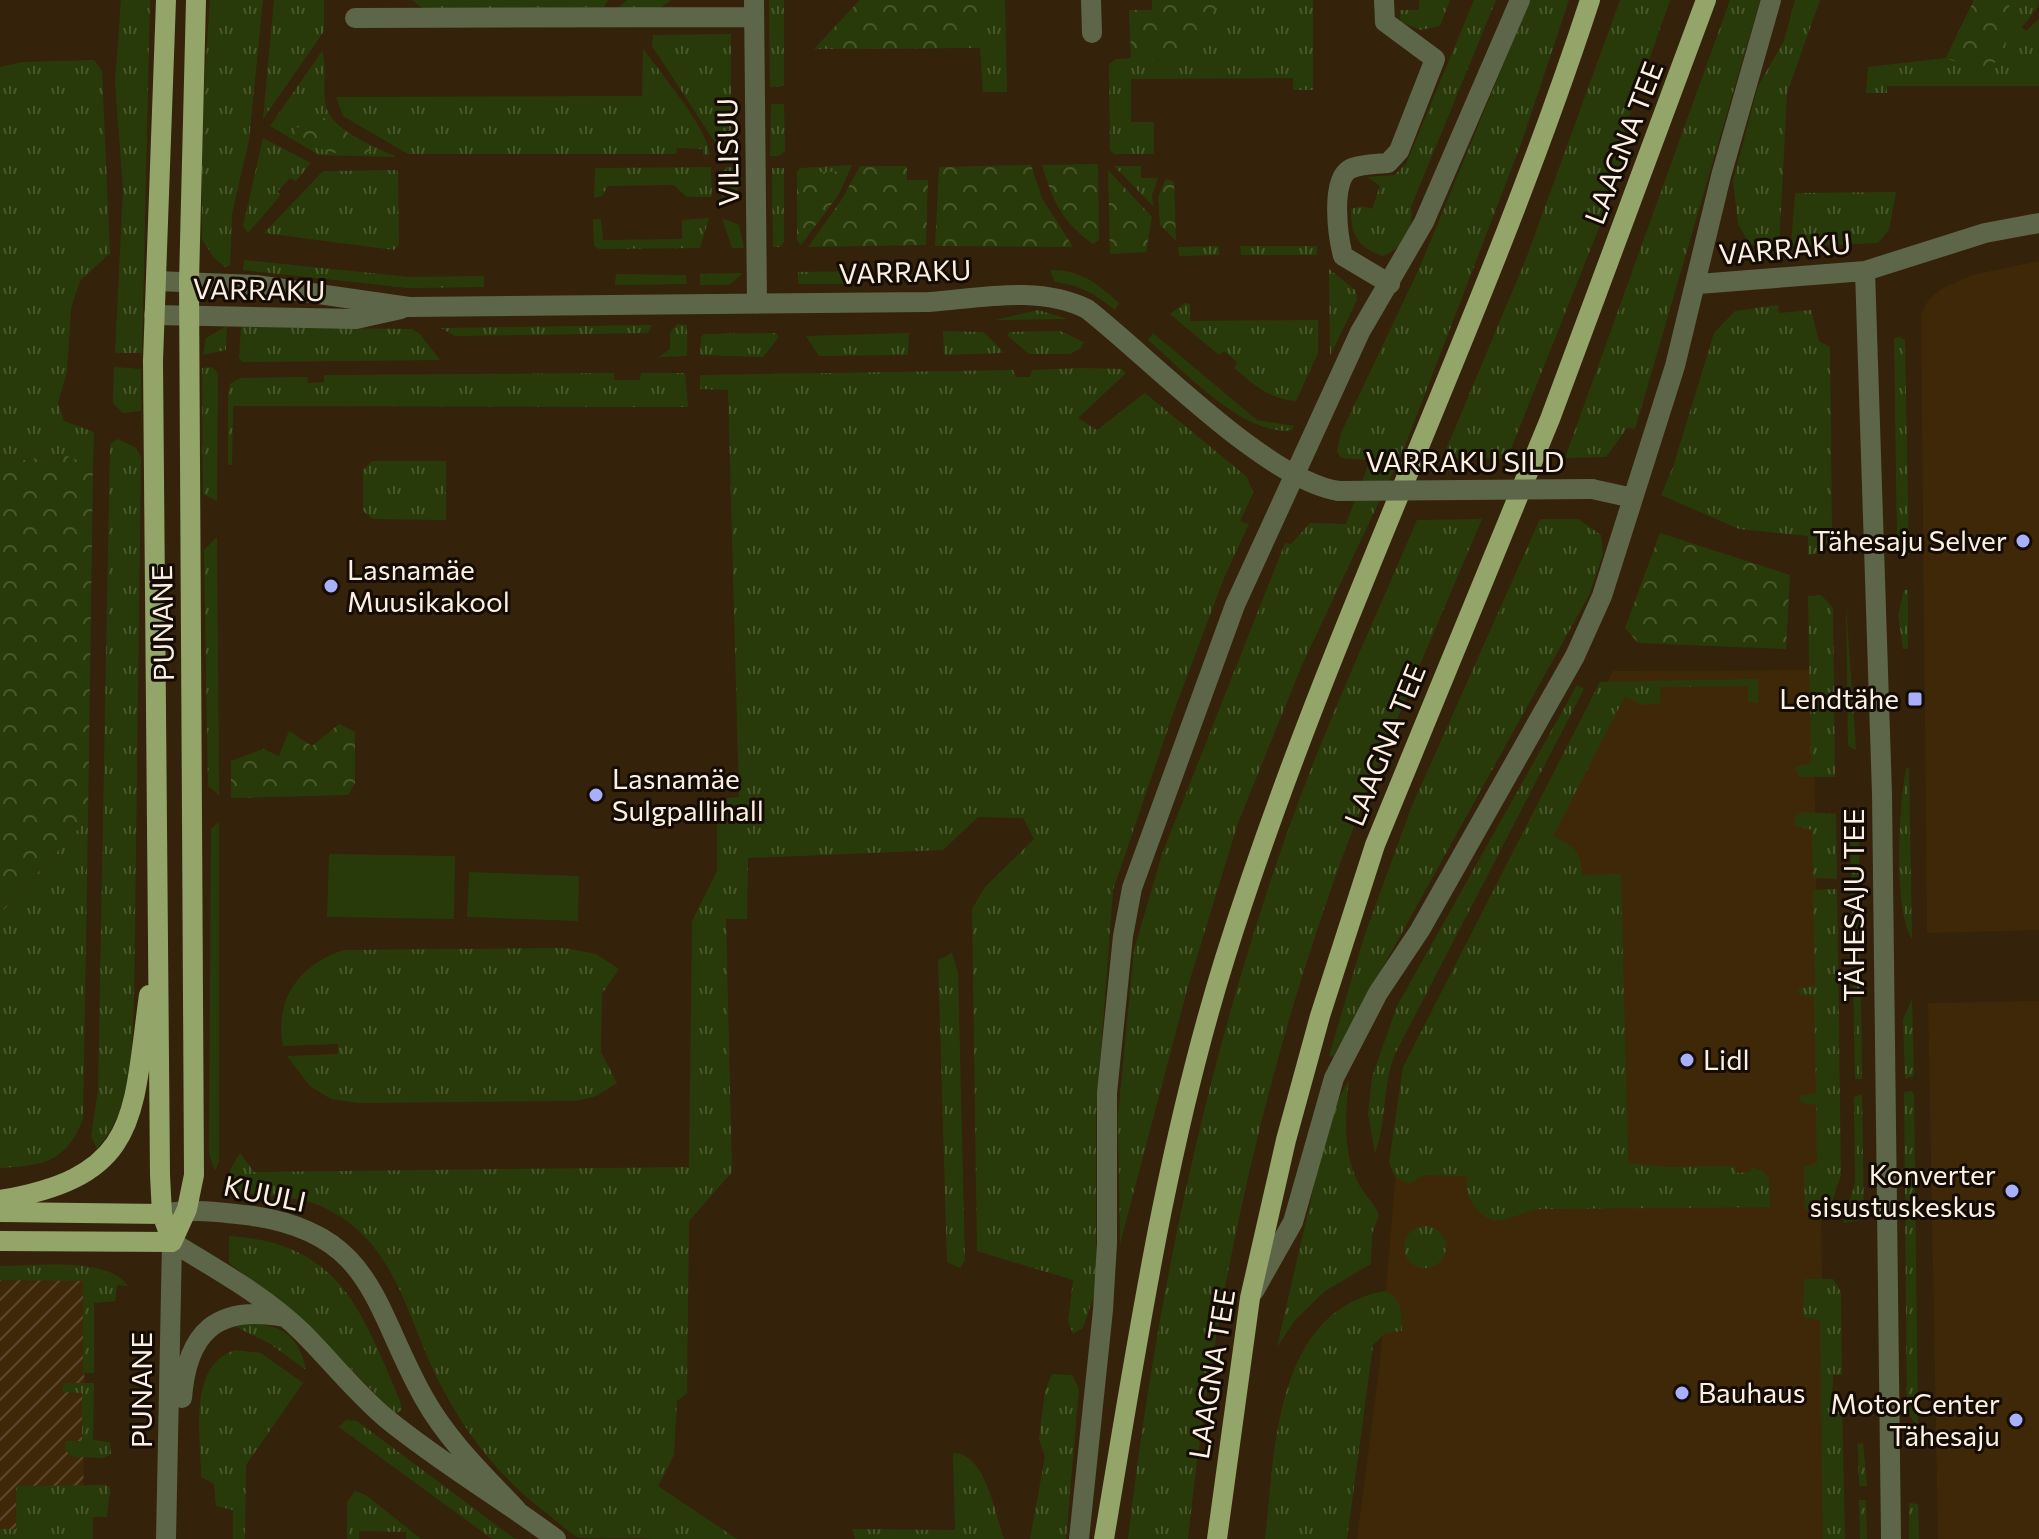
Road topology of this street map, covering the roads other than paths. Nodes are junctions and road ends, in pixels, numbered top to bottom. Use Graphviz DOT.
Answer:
graph roads {
  1 [pos="166,0"];
  2 [pos="196,0"];
  3 [pos="1091,0"];
  4 [pos="1384,0"];
  5 [pos="1520,0"];
  6 [pos="1590,0"];
  7 [pos="1706,0"];
  8 [pos="1771,0"];
  9 [pos="685,9"];
  10 [pos="754,9"];
  11 [pos="355,18"];
  12 [pos="1092,33"];
  13 [pos="2039,223"];
  14 [pos="1865,271"];
  15 [pos="156,281"];
  16 [pos="189,282"];
  17 [pos="1390,284"];
  18 [pos="1698,284"];
  19 [pos="757,304"];
  20 [pos="409,307"];
  21 [pos="154,315"];
  22 [pos="189,316"];
  23 [pos="1293,476"];
  24 [pos="1339,491"];
  25 [pos="1633,498"];
  26 [pos="157,944"];
  27 [pos="0,1200"];
  28 [pos="187,1209"];
  29 [pos="0,1212"];
  30 [pos="162,1214"];
  31 [pos="0,1241"];
  32 [pos="172,1242"];
  33 [pos="1250,1298"];
  34 [pos="286,1318"];
  35 [pos="169,1473"];
  36 [pos="517,1510"];
  37 [pos="166,1539"];
  38 [pos="556,1539"];
  39 [pos="1079,1539"];
  40 [pos="1104,1539"];
  41 [pos="1217,1539"];
  42 [pos="1891,1539"];
  1 -- 15 [label="main road, PUNANE"];
  2 -- 16 [label="main road, PUNANE"];
  3 -- 12 [label="street"];
  4 -- 17 [label="street"];
  5 -- 17 [label="street"];
  6 -- 40 [label="main road"];
  7 -- 33 [label="main road, LAAGNA TEE"];
  8 -- 18 [label="street"];
  9 -- 10 [label="street"];
  9 -- 11 [label="street"];
  10 -- 19 [label="street, VILISUU"];
  13 -- 14 [label="street, VARRAKU"];
  14 -- 18 [label="street, VARRAKU"];
  14 -- 42 [label="street, TÄHESAJU TEE"];
  15 -- 16 [label="street, VARRAKU"];
  15 -- 21 [label="main road, PUNANE"];
  16 -- 20 [label="street, VARRAKU"];
  16 -- 22 [label="main road, PUNANE"];
  17 -- 23 [label="street"];
  18 -- 25 [label="street, VARRAKU"];
  19 -- 20 [label="street, VARRAKU"];
  19 -- 23 [label="street, VARRAKU"];
  20 -- 22 [label="street, VARRAKU"];
  21 -- 22 [label="street, VARRAKU"];
  21 -- 26 [label="main road, PUNANE"];
  22 -- 28 [label="main road, PUNANE"];
  23 -- 24 [label="street, VARRAKU"];
  23 -- 39 [label="street"];
  24 -- 25 [label="street, VARRAKU SILD, bridge"];
  25 -- 33 [label="street, VARRAKU"];
  26 -- 27 [label="main road"];
  26 -- 30 [label="main road, PUNANE"];
  28 -- 30 [label="street, KUULI"];
  28 -- 32 [label="main road, PUNANE"];
  28 -- 36 [label="street, KUULI"];
  29 -- 30 [label="main road, KUULI"];
  30 -- 32 [label="main road, PUNANE"];
  31 -- 32 [label="main road"];
  32 -- 34 [label="street, KUULI"];
  32 -- 35 [label="street, PUNANE"];
  33 -- 41 [label="main road, LAAGNA TEE"];
  34 -- 35 [label="street"];
  34 -- 36 [label="street, KUULI"];
  35 -- 37 [label="street, PUNANE"];
  36 -- 38 [label="street, KUULI"];
}
